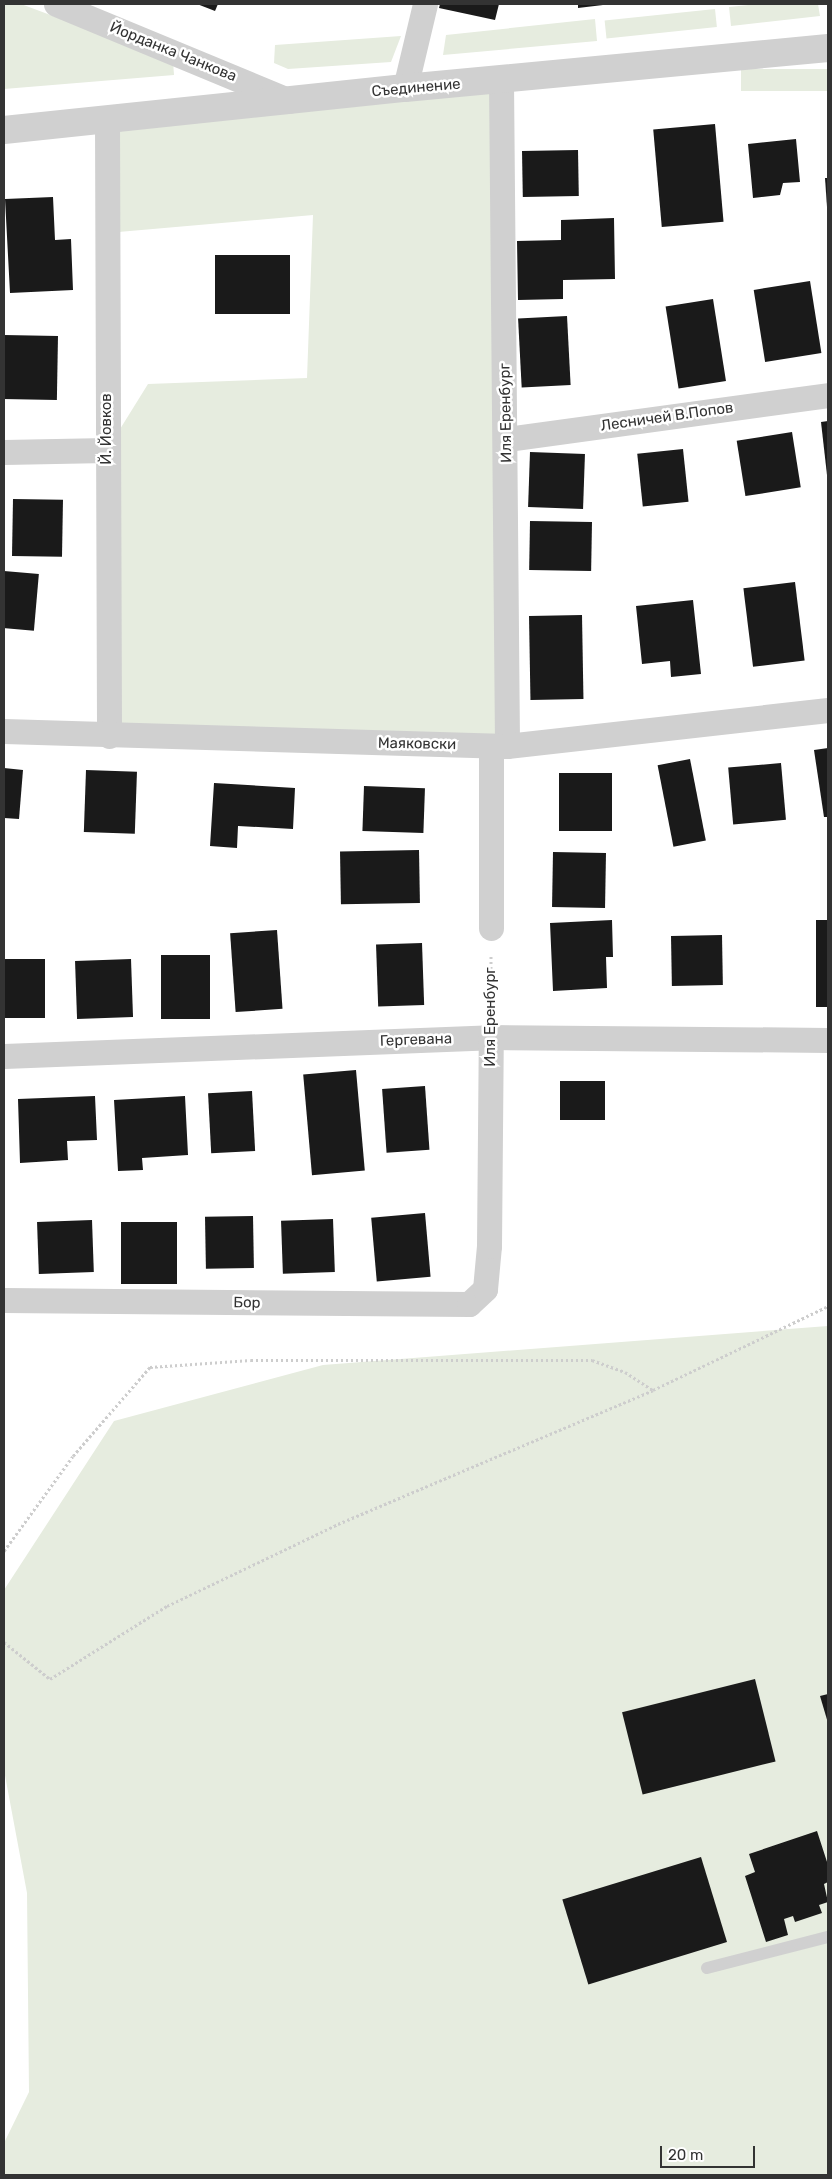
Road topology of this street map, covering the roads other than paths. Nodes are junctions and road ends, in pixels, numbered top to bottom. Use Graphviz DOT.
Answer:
graph roads {
  1 [pos="56,4"];
  2 [pos="425,4"];
  3 [pos="828,48"];
  4 [pos="501,81"];
  5 [pos="405,88"];
  6 [pos="290,100"];
  7 [pos="107,121"];
  8 [pos="4,130"];
  9 [pos="828,395"];
  10 [pos="506,439"];
  11 [pos="107,450"];
  12 [pos="4,452"];
  13 [pos="828,710"];
  14 [pos="4,731"];
  15 [pos="109,736"];
  16 [pos="499,746"];
  17 [pos="491,928"];
  18 [pos="491,1037"];
  19 [pos="828,1040"];
  20 [pos="4,1056"];
  21 [pos="485,1289"];
  22 [pos="4,1300"];
  23 [pos="828,1937"];
  24 [pos="707,1968"];
  1 -- 6 [label="street, Йорданка Чанкова"];
  2 -- 5 [label="street"];
  3 -- 4 [label="street, Съединение"];
  4 -- 5 [label="street, Съединение"];
  4 -- 10 [label="street, Иля Еренбург"];
  5 -- 6 [label="street, Съединение"];
  6 -- 7 [label="street, Съединение"];
  7 -- 8 [label="street, Съединение"];
  7 -- 11 [label="street, Й. Йовков"];
  9 -- 10 [label="street, Лесничей В.Попов"];
  10 -- 16 [label="street, Иля Еренбург"];
  11 -- 12 [label="street"];
  11 -- 15 [label="street, Й. Йовков"];
  13 -- 16 [label="street, Маяковски"];
  14 -- 15 [label="street, Маяковски"];
  15 -- 16 [label="street, Маяковски"];
  16 -- 17 [label="street, Иля Еренбург"];
  18 -- 19 [label="street, Гергевана"];
  18 -- 20 [label="street, Гергевана"];
  18 -- 21 [label="street, Иля Еренбург"];
  21 -- 22 [label="street, Бор"];
  23 -- 24 [label="lane"];
}
